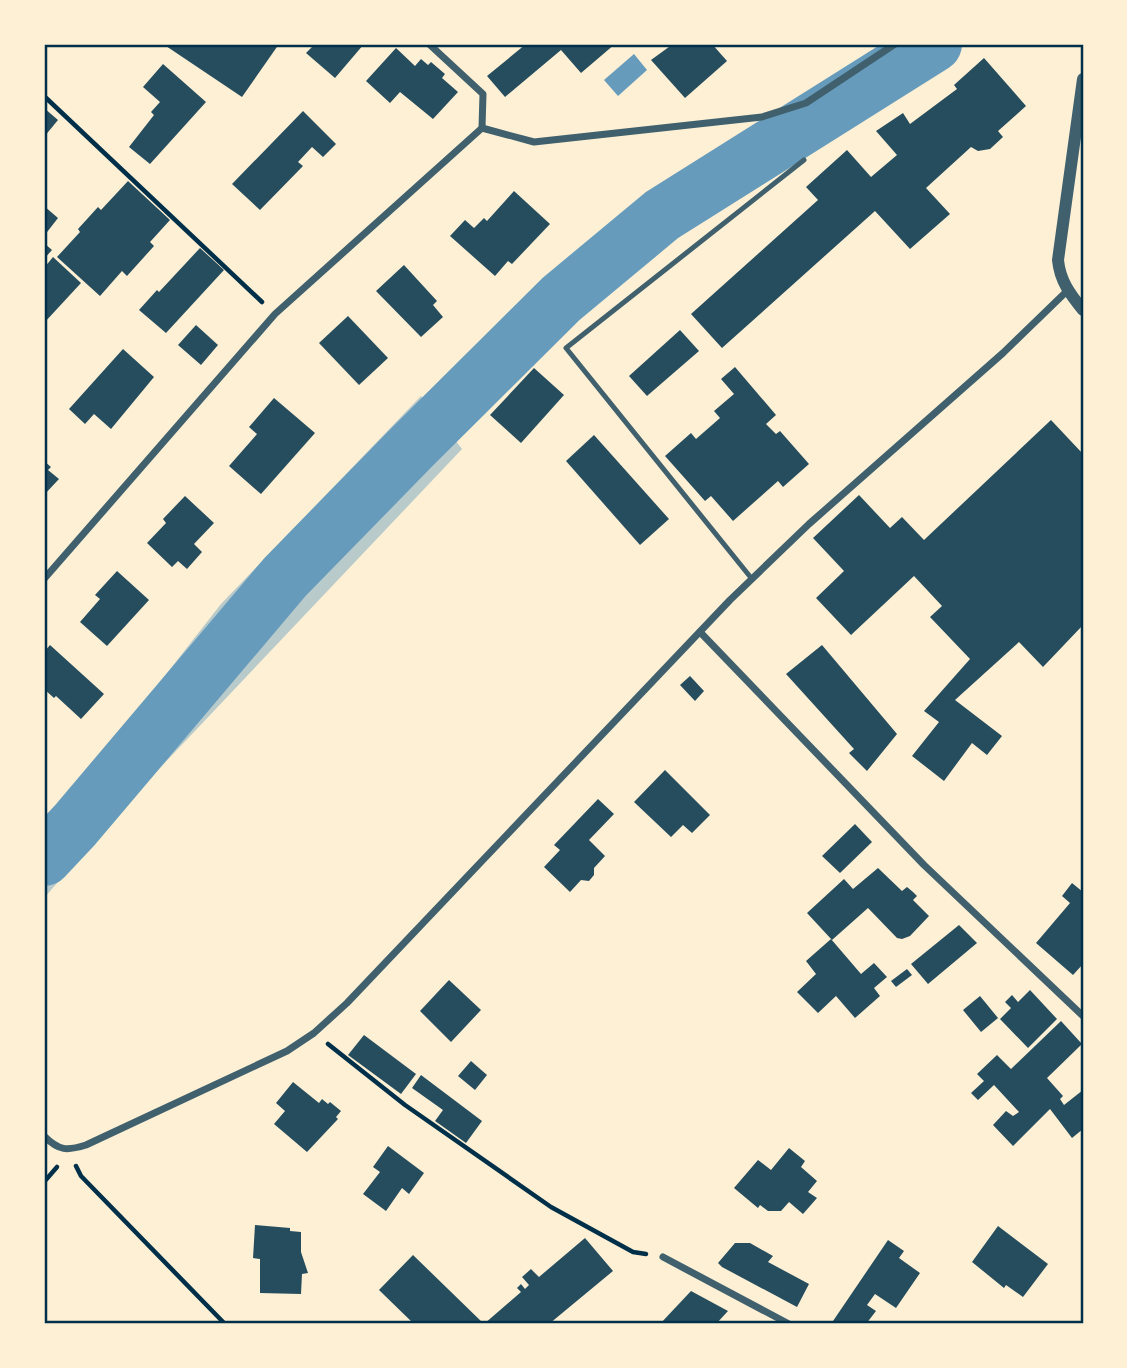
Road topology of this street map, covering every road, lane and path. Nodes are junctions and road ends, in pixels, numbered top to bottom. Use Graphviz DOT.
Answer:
graph roads {
  1 [pos="429,44"];
  2 [pos="895,44"];
  3 [pos="1083,86"];
  4 [pos="44,96"];
  5 [pos="482,128"];
  6 [pos="1079,151"];
  7 [pos="804,160"];
  8 [pos="1067,291"];
  9 [pos="1083,310"];
  10 [pos="275,314"];
  11 [pos="44,579"];
  12 [pos="752,579"];
  13 [pos="700,632"];
  14 [pos="1083,1016"];
  15 [pos="314,1033"];
  16 [pos="44,1136"];
  17 [pos="69,1151"];
  18 [pos="663,1257"];
  19 [pos="225,1324"];
  20 [pos="789,1324"];
  1 -- 5 [label="street"];
  2 -- 5 [label="street"];
  3 -- 6 [label="street"];
  4 -- 10 [label="path"];
  5 -- 10 [label="street"];
  6 -- 8 [label="street"];
  7 -- 12 [label="lane"];
  8 -- 9 [label="street"];
  8 -- 12 [label="street"];
  10 -- 11 [label="street"];
  12 -- 13 [label="street"];
  13 -- 14 [label="street"];
  13 -- 15 [label="street"];
  15 -- 17 [label="street"];
  15 -- 18 [label="path"];
  16 -- 17 [label="street"];
  17 -- 19 [label="path"];
  18 -- 20 [label="street"];
}
